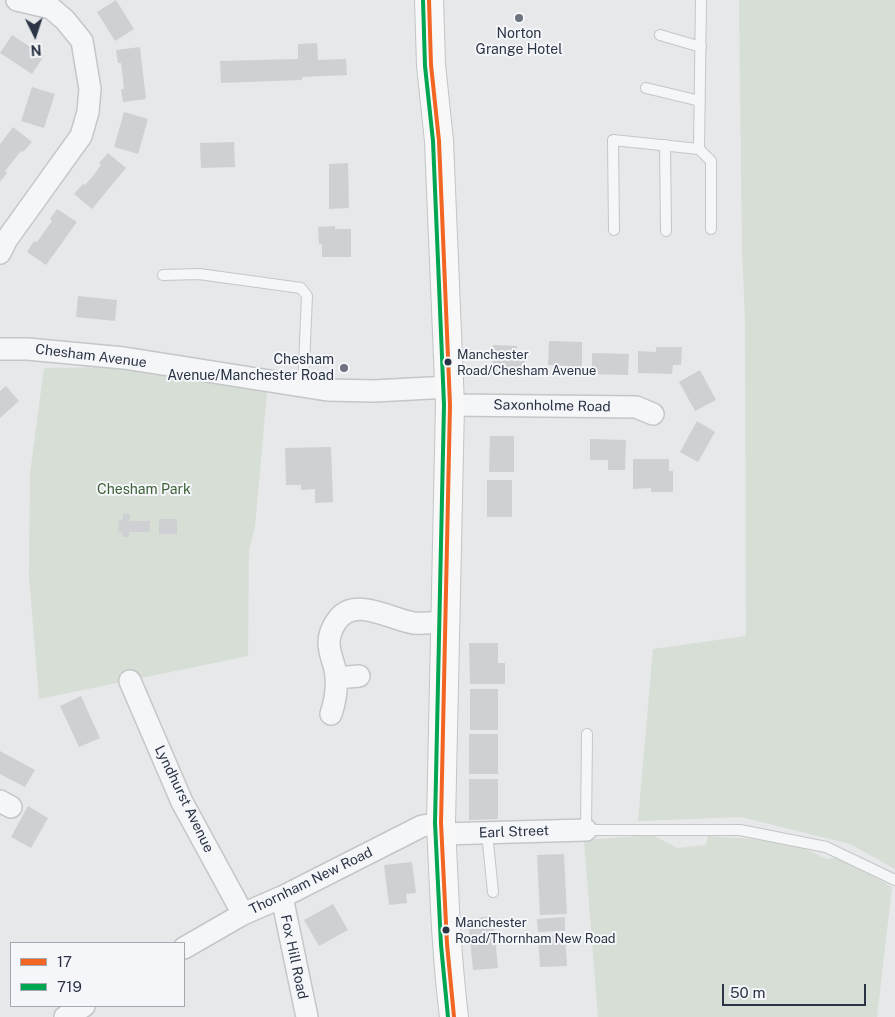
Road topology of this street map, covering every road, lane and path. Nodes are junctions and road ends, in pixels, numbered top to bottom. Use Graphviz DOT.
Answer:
graph roads {
  1 [pos="17,0"];
  2 [pos="428,0"];
  3 [pos="701,0"];
  4 [pos="54,4"];
  5 [pos="660,35"];
  6 [pos="701,48"];
  7 [pos="646,88"];
  8 [pos="700,101"];
  9 [pos="665,145"];
  10 [pos="699,149"];
  11 [pos="711,229"];
  12 [pos="614,230"];
  13 [pos="666,231"];
  14 [pos="0,253"];
  15 [pos="163,275"];
  16 [pos="0,348"];
  17 [pos="303,388"];
  18 [pos="449,396"];
  19 [pos="653,414"];
  20 [pos="445,622"];
  21 [pos="359,676"];
  22 [pos="336,678"];
  23 [pos="130,681"];
  24 [pos="331,714"];
  25 [pos="588,734"];
  26 [pos="441,829"];
  27 [pos="586,830"];
  28 [pos="487,833"];
  29 [pos="895,880"];
  30 [pos="493,892"];
  31 [pos="282,897"];
  32 [pos="243,914"];
  33 [pos="185,947"];
  34 [pos="82,1007"];
  35 [pos="65,1017"];
  36 [pos="307,1017"];
  37 [pos="454,1017"];
  1 -- 4 [label="street"];
  2 -- 18 [label="main road"];
  3 -- 6 [label="lane"];
  4 -- 14 [label="street"];
  5 -- 6 [label="lane"];
  6 -- 8 [label="lane"];
  7 -- 8 [label="lane"];
  8 -- 10 [label="lane"];
  9 -- 10 [label="lane"];
  9 -- 12 [label="lane"];
  9 -- 13 [label="lane"];
  10 -- 11 [label="lane"];
  15 -- 17 [label="lane"];
  16 -- 17 [label="street, Chesham Avenue"];
  17 -- 18 [label="street, Chesham Avenue"];
  18 -- 19 [label="street, Saxonholme Road"];
  18 -- 20 [label="main road"];
  20 -- 22 [label="street"];
  20 -- 26 [label="main road"];
  21 -- 22 [label="street"];
  22 -- 24 [label="street"];
  23 -- 32 [label="street, Lyndhurst Avenue"];
  25 -- 27 [label="lane"];
  26 -- 28 [label="street, Earl Street"];
  26 -- 31 [label="street, Thornham New Road"];
  26 -- 37 [label="main road"];
  27 -- 28 [label="street, Earl Street"];
  27 -- 29 [label="lane"];
  28 -- 30 [label="lane"];
  31 -- 32 [label="street, Thornham New Road"];
  31 -- 36 [label="street, Fox Hill Road"];
  32 -- 33 [label="street, Thornham New Road"];
  34 -- 35 [label="street"];
}
